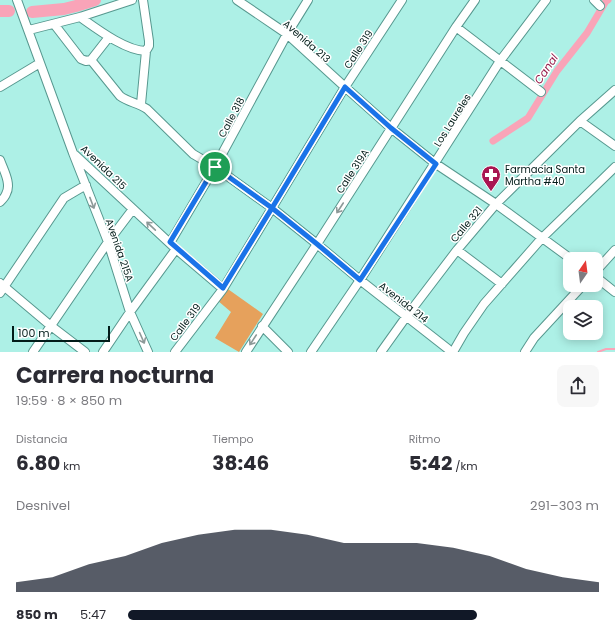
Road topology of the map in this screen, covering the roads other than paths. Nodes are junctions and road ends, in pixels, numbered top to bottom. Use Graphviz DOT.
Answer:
graph roads {
  1 [pos="18,0"];
  2 [pos="132,0"];
  3 [pos="143,0"];
  4 [pos="237,0"];
  5 [pos="308,0"];
  6 [pos="402,0"];
  7 [pos="475,0"];
  8 [pos="546,0"];
  9 [pos="80,18"];
  10 [pos="54,24"];
  11 [pos="456,27"];
  12 [pos="29,30"];
  13 [pos="287,34"];
  14 [pos="109,37"];
  15 [pos="146,51"];
  16 [pos="91,60"];
  17 [pos="500,61"];
  18 [pos="40,63"];
  19 [pos="0,87"];
  20 [pos="345,87"];
  21 [pos="615,90"];
  22 [pos="541,92"];
  23 [pos="141,104"];
  24 [pos="580,121"];
  25 [pos="391,128"];
  26 [pos="615,146"];
  27 [pos="73,153"];
  28 [pos="0,160"];
  29 [pos="436,164"];
  30 [pos="215,167"];
  31 [pos="615,167"];
  32 [pos="86,185"];
  33 [pos="0,202"];
  34 [pos="496,204"];
  35 [pos="272,208"];
  36 [pos="133,209"];
  37 [pos="542,238"];
  38 [pos="108,242"];
  39 [pos="170,242"];
  40 [pos="317,244"];
  41 [pos="176,248"];
  42 [pos="457,250"];
  43 [pos="615,250"];
  44 [pos="563,253"];
  45 [pos="603,263"];
  46 [pos="360,280"];
  47 [pos="603,283"];
  48 [pos="502,284"];
  49 [pos="1,288"];
  50 [pos="223,288"];
  51 [pos="577,292"];
  52 [pos="615,292"];
  53 [pos="130,312"];
  54 [pos="406,316"];
  55 [pos="51,326"];
  56 [pos="262,326"];
  57 [pos="450,350"];
  58 [pos="33,352"];
  59 [pos="85,352"];
  60 [pos="104,352"];
  61 [pos="148,352"];
  62 [pos="175,352"];
  63 [pos="246,352"];
  64 [pos="288,352"];
  65 [pos="311,352"];
  66 [pos="381,352"];
  67 [pos="525,352"];
  1 -- 12 [label="street, Avenida 215"];
  2 -- 9 [label="street"];
  3 -- 15 [label="street"];
  4 -- 13 [label="street, Avenida 213"];
  5 -- 13 [label="street, Calle 318"];
  6 -- 20 [label="street, Calle 319"];
  7 -- 11 [label="street, Calle 319A"];
  8 -- 17 [label="street, Los Laureles"];
  9 -- 10 [label="street"];
  9 -- 14 [label="street"];
  10 -- 12 [label="street"];
  10 -- 16 [label="street"];
  11 -- 17 [label="street"];
  11 -- 25 [label="street, Calle 319A"];
  12 -- 18 [label="street, Avenida 215"];
  13 -- 20 [label="street, Avenida 213"];
  13 -- 30 [label="street, Calle 318"];
  14 -- 15 [label="street"];
  14 -- 16 [label="street"];
  15 -- 23 [label="street"];
  16 -- 23 [label="street, Avenida 214"];
  17 -- 22 [label="street"];
  17 -- 29 [label="street, Los Laureles"];
  18 -- 19 [label="street"];
  18 -- 27 [label="street, Avenida 215"];
  20 -- 25 [label="street, Avenida 213"];
  20 -- 35 [label="street, Calle 319"];
  21 -- 24 [label="street, Calle 321"];
  23 -- 30 [label="street, Avenida 214"];
  24 -- 26 [label="street"];
  24 -- 34 [label="street, Calle 321"];
  25 -- 29 [label="street, Avenida 213"];
  25 -- 40 [label="street, Calle 319A, one-way"];
  27 -- 32 [label="street, Avenida 215A"];
  27 -- 36 [label="street, Avenida 215"];
  28 -- 33 [label="street"];
  29 -- 34 [label="street, Avenida 213"];
  29 -- 46 [label="street, Los Laureles"];
  30 -- 35 [label="street, Avenida 214"];
  30 -- 39 [label="street, Calle 318"];
  31 -- 37 [label="street"];
  32 -- 38 [label="street, Avenida 215A, one-way"];
  32 -- 49 [label="street"];
  34 -- 37 [label="street, Avenida 213"];
  34 -- 42 [label="street, Calle 321"];
  35 -- 40 [label="street, Avenida 214"];
  35 -- 50 [label="street, Calle 319"];
  36 -- 38 [label="street"];
  39 -- 36 [label="street, Avenida 215, one-way"];
  37 -- 44 [label="street, Avenida 213"];
  37 -- 48 [label="street"];
  38 -- 53 [label="street, Avenida 215A"];
  38 -- 55 [label="street"];
  39 -- 41 [label="street, Avenida 215"];
  40 -- 46 [label="street, Avenida 214"];
  40 -- 56 [label="street, Calle 319A"];
  41 -- 50 [label="street, Avenida 215"];
  41 -- 53 [label="street"];
  42 -- 48 [label="street"];
  42 -- 54 [label="street, Calle 321"];
  43 -- 45 [label="street"];
  46 -- 54 [label="street, Avenida 214"];
  46 -- 65 [label="street, Los Laureles"];
  47 -- 52 [label="street"];
  48 -- 57 [label="street"];
  49 -- 55 [label="street"];
  50 -- 62 [label="street, Calle 319"];
  51 -- 67 [label="street"];
  53 -- 60 [label="street"];
  53 -- 61 [label="street, Avenida 215A, one-way"];
  54 -- 57 [label="street, Avenida 214"];
  54 -- 66 [label="street, Calle 321"];
  55 -- 58 [label="street"];
  55 -- 59 [label="street"];
  56 -- 63 [label="street, Calle 319A, one-way"];
  56 -- 64 [label="street"];
}
